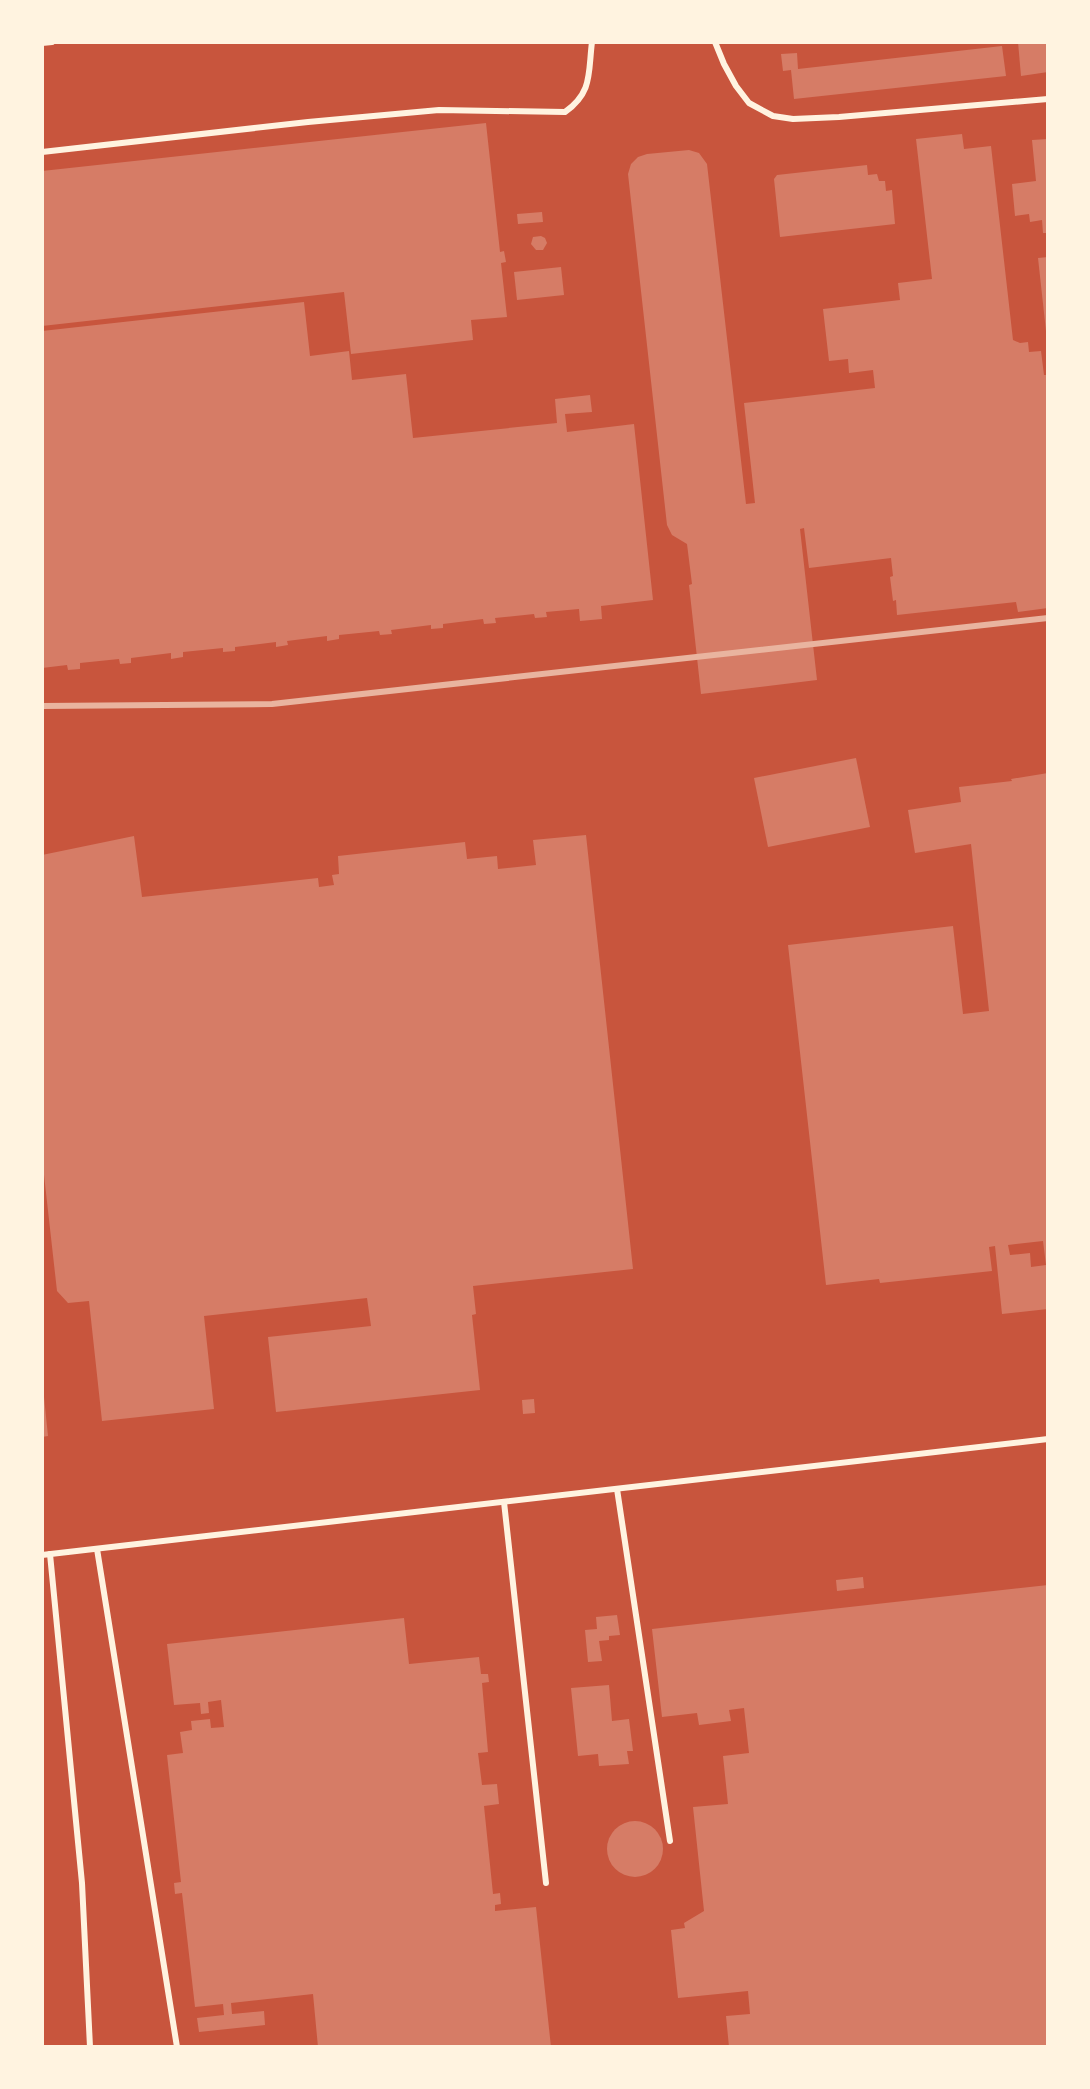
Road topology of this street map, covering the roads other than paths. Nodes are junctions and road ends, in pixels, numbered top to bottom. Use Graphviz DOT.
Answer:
graph roads {
  1 [pos="52,42"];
  2 [pos="592,42"];
  3 [pos="715,42"];
  4 [pos="42,43"];
  5 [pos="1048,99"];
  6 [pos="42,152"];
  7 [pos="1048,1439"];
  8 [pos="617,1489"];
  9 [pos="504,1502"];
  10 [pos="97,1549"];
  11 [pos="46,1555"];
  12 [pos="670,1841"];
  13 [pos="546,1883"];
  14 [pos="90,2047"];
  15 [pos="177,2047"];
  1 -- 4 [label="lane"];
  2 -- 6 [label="lane"];
  3 -- 5 [label="lane"];
  7 -- 8 [label="lane"];
  8 -- 9 [label="lane"];
  8 -- 12 [label="lane"];
  9 -- 10 [label="lane"];
  9 -- 13 [label="lane"];
  10 -- 11 [label="lane"];
  10 -- 15 [label="lane"];
  11 -- 14 [label="lane"];
}
